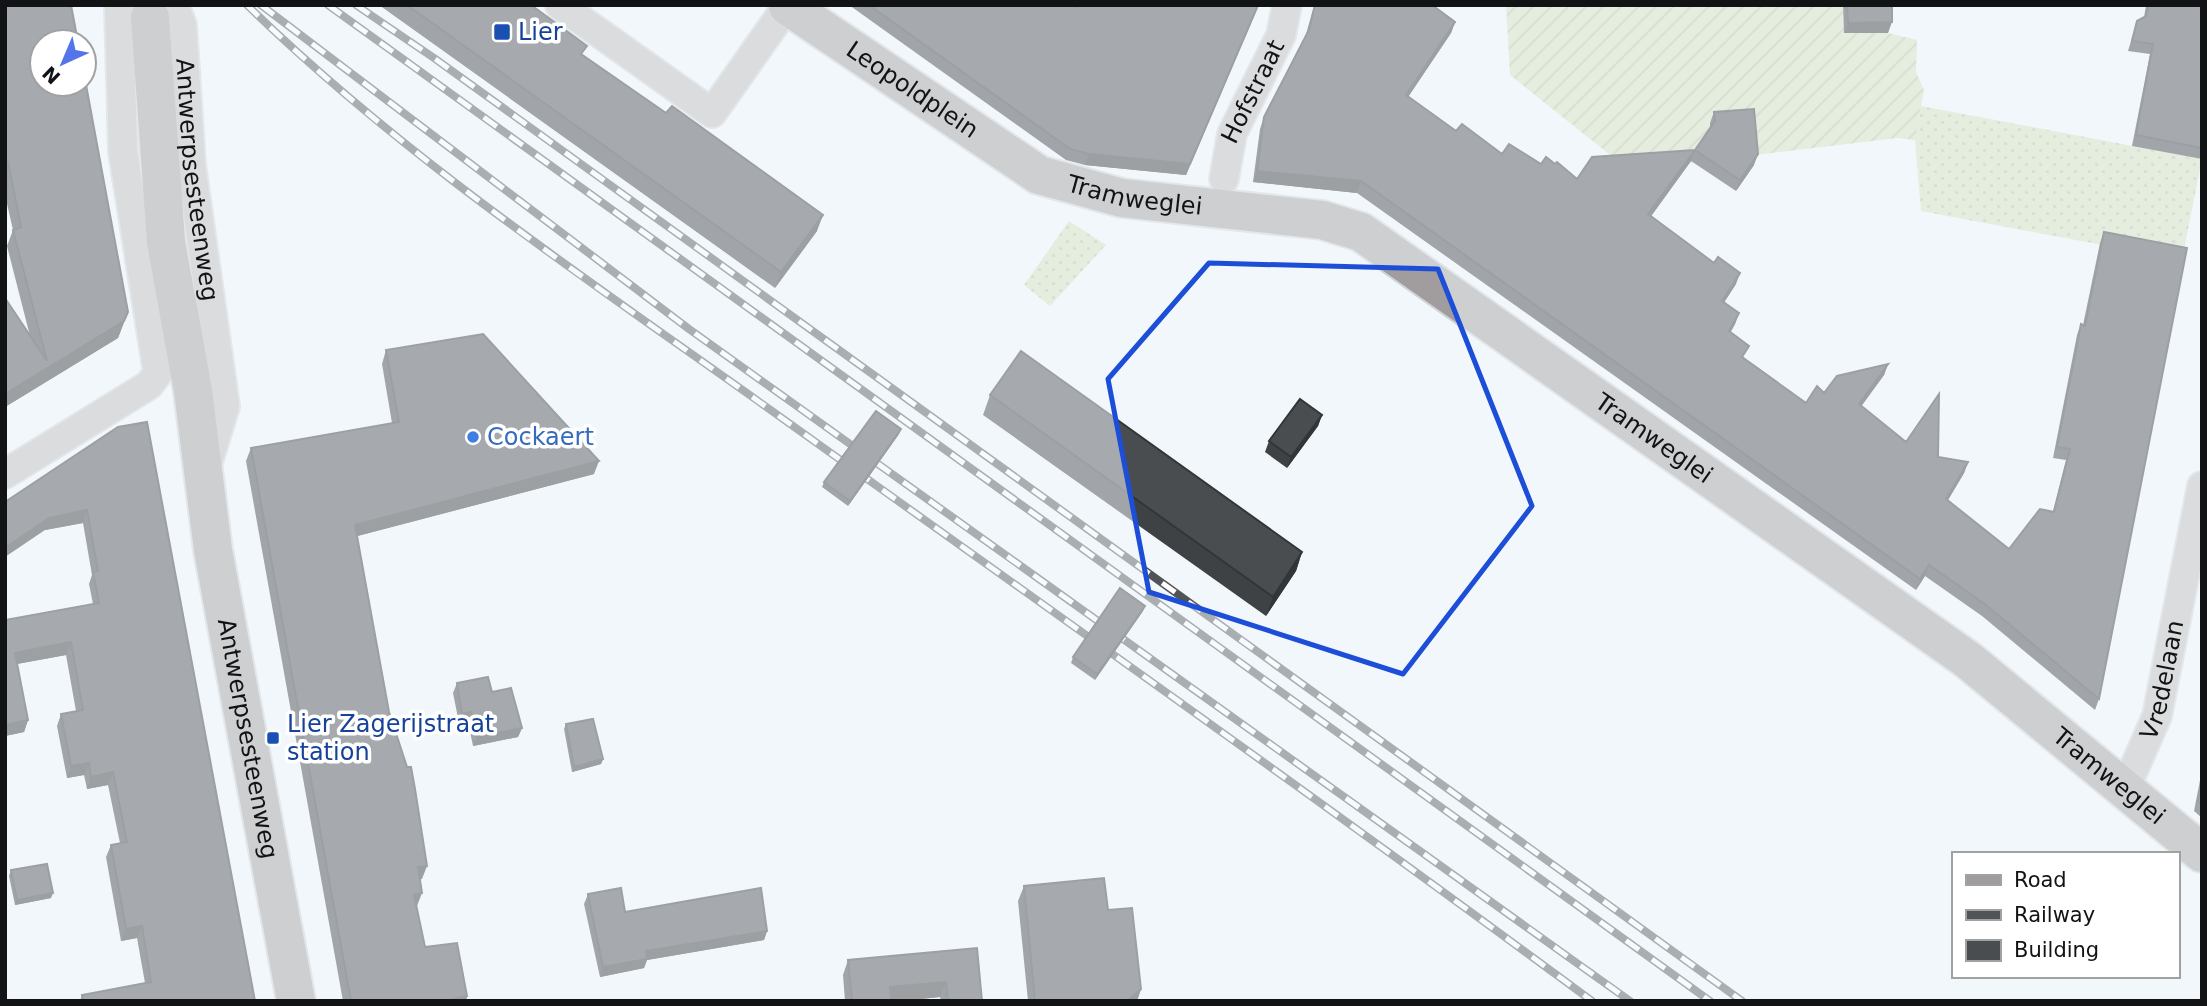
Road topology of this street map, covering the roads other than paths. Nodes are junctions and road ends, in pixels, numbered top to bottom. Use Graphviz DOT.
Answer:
graph roads {
  1 [pos="561,5"];
  2 [pos="1287,5"];
  3 [pos="788,6"];
  4 [pos="148,10"];
  5 [pos="1038,175"];
  6 [pos="1224,179"];
  7 [pos="5,474"];
  8 [pos="2202,486"];
  9 [pos="2125,789"];
  10 [pos="2202,853"];
  11 [pos="296,1001"];
  1 -- 3 [label="street, Leopoldplein"];
  2 -- 6 [label="street, Hofstraat"];
  3 -- 5 [label="street, Leopoldplein"];
  4 -- 7 [label="street, Antwerpsesteenweg"];
  4 -- 11 [label="street, Antwerpsesteenweg"];
  5 -- 9 [label="street, Tramweglei"];
  8 -- 9 [label="street, Vredelaan"];
  9 -- 10 [label="street, Tramweglei"];
}
